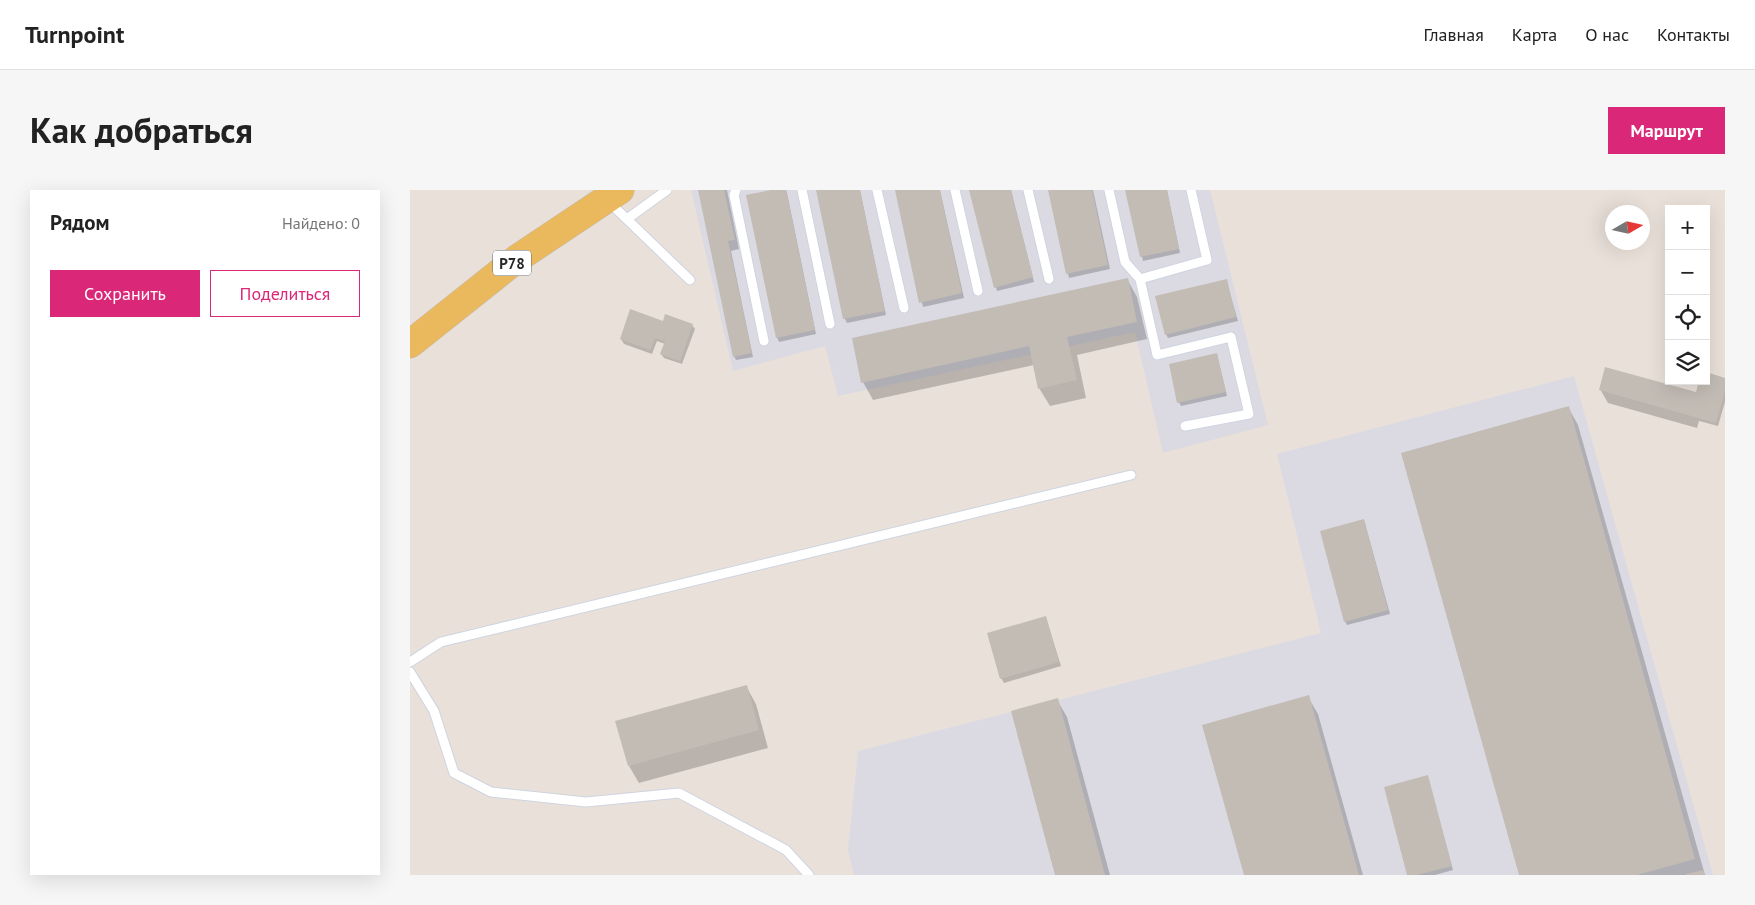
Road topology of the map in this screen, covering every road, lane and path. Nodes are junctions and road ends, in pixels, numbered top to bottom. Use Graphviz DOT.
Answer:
graph roads {
  1 [pos="667,190"];
  2 [pos="736,190"];
  3 [pos="802,190"];
  4 [pos="877,190"];
  5 [pos="955,190"];
  6 [pos="1028,190"];
  7 [pos="1109,190"];
  8 [pos="1191,190"];
  9 [pos="613,194"];
  10 [pos="627,219"];
  11 [pos="1140,278"];
  12 [pos="1050,279"];
  13 [pos="690,280"];
  14 [pos="978,291"];
  15 [pos="904,308"];
  16 [pos="830,324"];
  17 [pos="764,341"];
  18 [pos="410,344"];
  19 [pos="1185,426"];
  20 [pos="1131,475"];
  21 [pos="410,662"];
  22 [pos="410,672"];
  23 [pos="808,875"];
  1 -- 10 [label="lane"];
  2 -- 17 [label="lane"];
  3 -- 16 [label="lane"];
  4 -- 15 [label="lane"];
  5 -- 14 [label="lane"];
  6 -- 12 [label="lane"];
  7 -- 11 [label="lane"];
  8 -- 11 [label="lane"];
  9 -- 10 [label="lane"];
  9 -- 18 [label="main road, Р78"];
  10 -- 13 [label="lane"];
  11 -- 19 [label="lane"];
  20 -- 21 [label="lane"];
  22 -- 23 [label="lane"];
}
